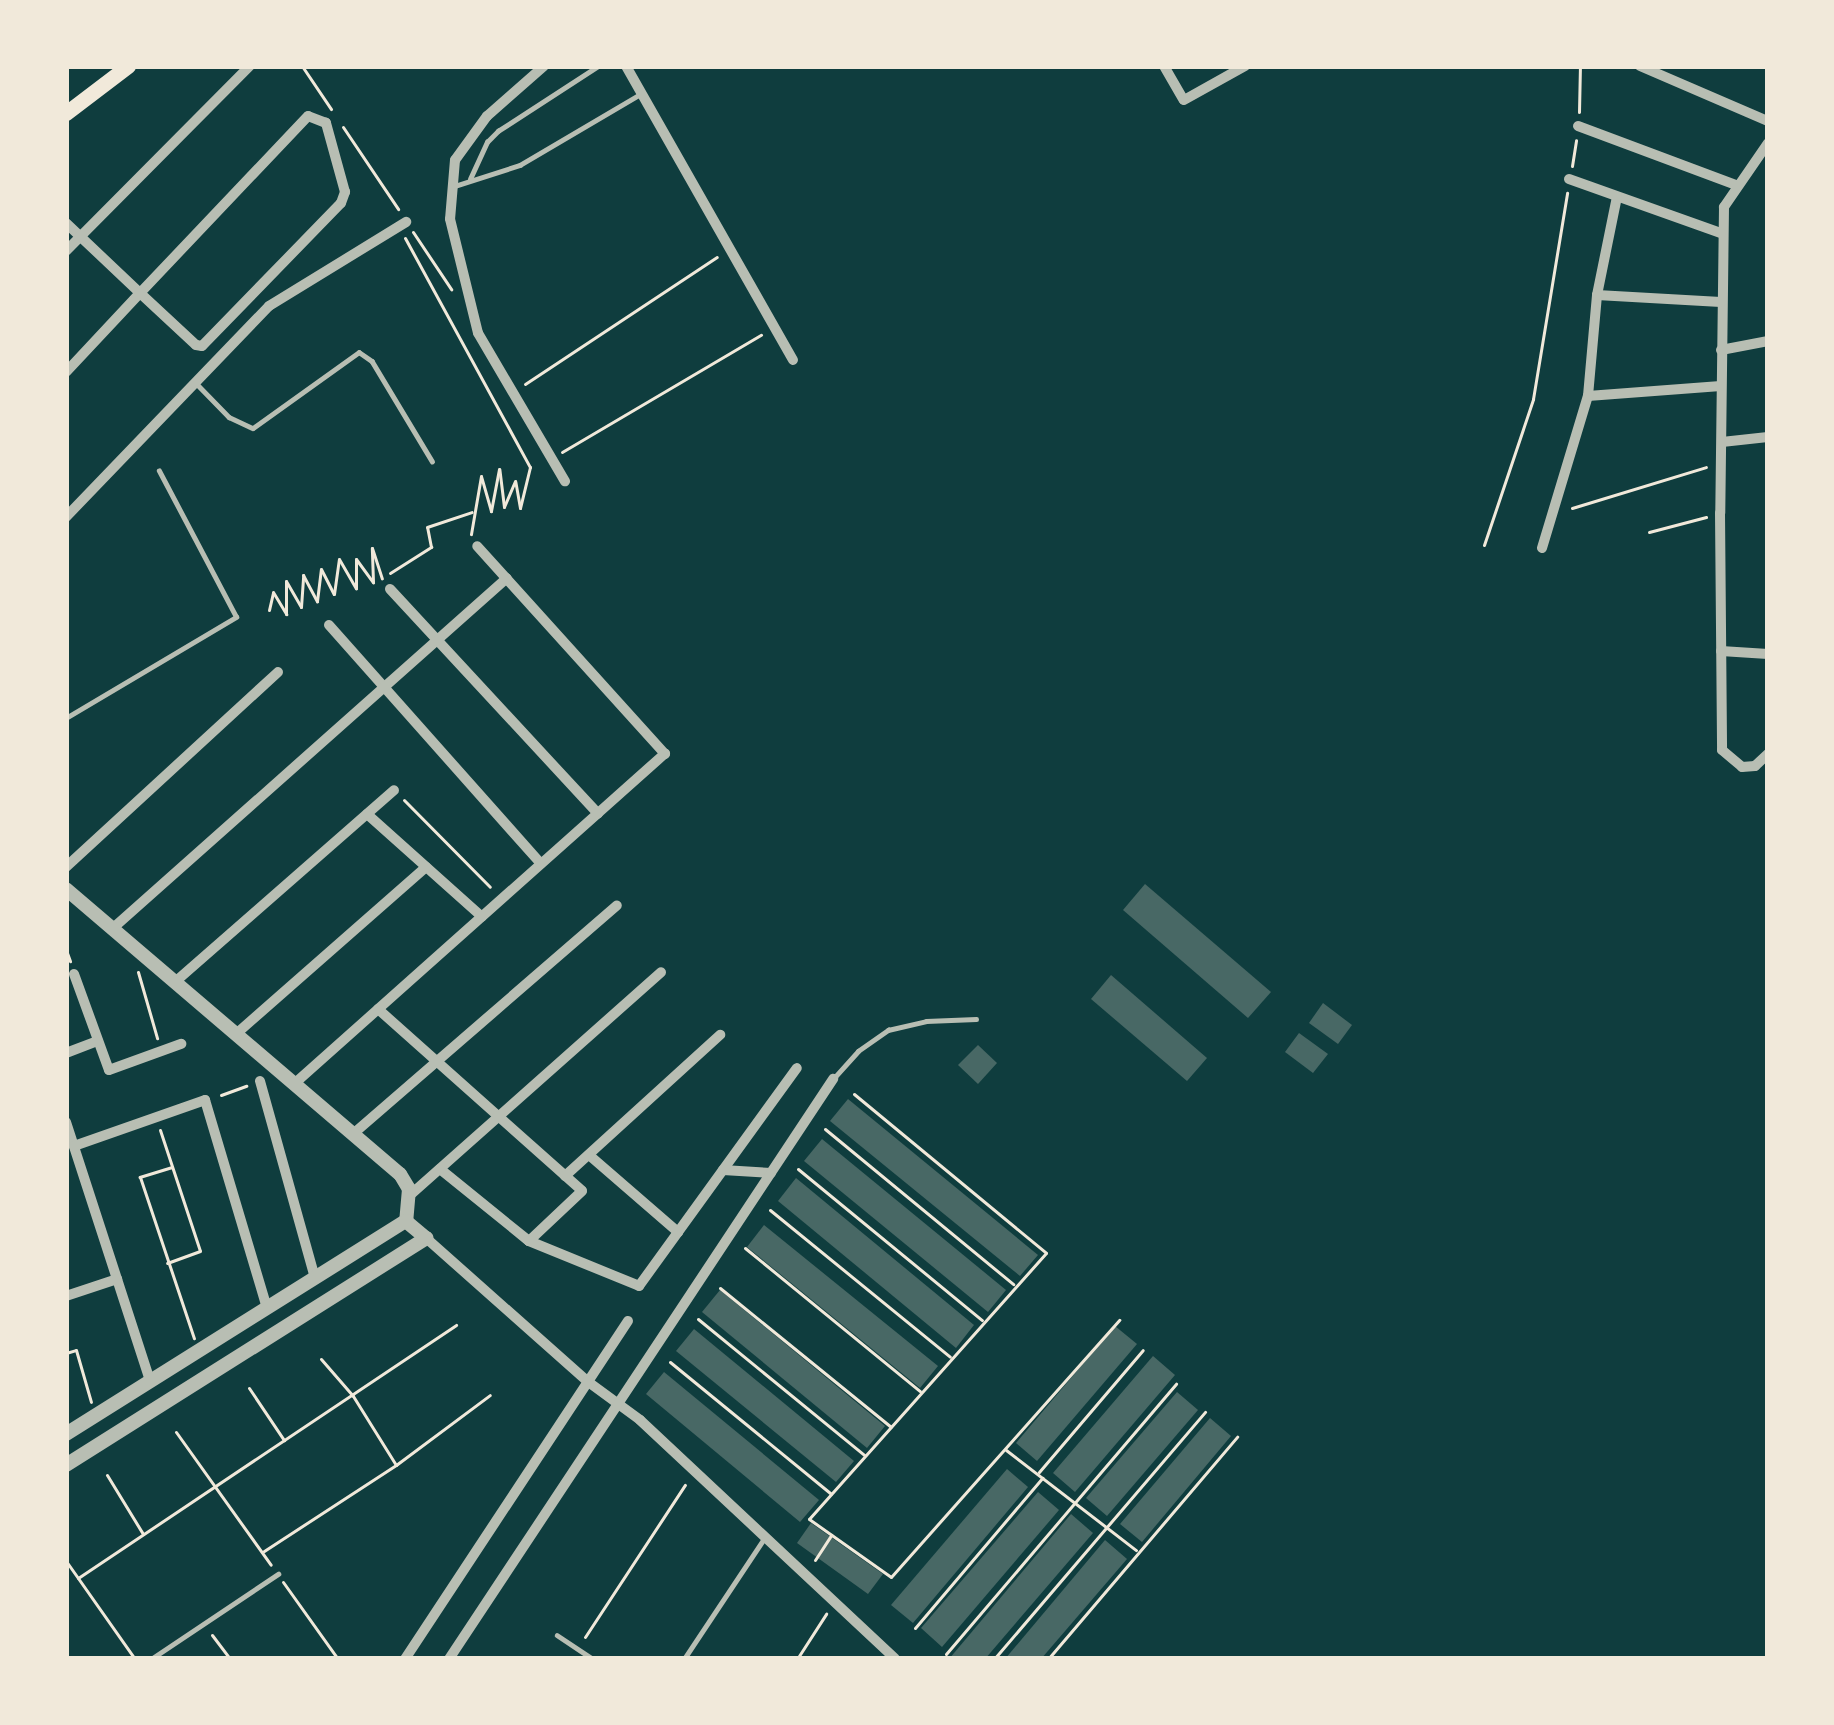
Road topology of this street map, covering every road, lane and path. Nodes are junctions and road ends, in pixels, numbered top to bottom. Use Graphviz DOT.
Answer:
graph roads {
  1 [pos="250,66"];
  2 [pos="302,66"];
  3 [pos="544,66"];
  4 [pos="598,66"];
  5 [pos="626,66"];
  6 [pos="1163,66"];
  7 [pos="1245,66"];
  8 [pos="1580,66"];
  9 [pos="1640,66"];
  10 [pos="121,68"];
  11 [pos="511,92"];
  12 [pos="642,93"];
  13 [pos="526,112"];
  14 [pos="66,113"];
  15 [pos="1768,121"];
  16 [pos="1578,126"];
  17 [pos="1768,142"];
  18 [pos="1763,158"];
  19 [pos="470,179"];
  20 [pos="1569,179"];
  21 [pos="1736,185"];
  22 [pos="450,188"];
  23 [pos="1617,197"];
  24 [pos="66,223"];
  25 [pos="402,224"];
  26 [pos="1721,233"];
  27 [pos="80,236"];
  28 [pos="729,250"];
  29 [pos="66,251"];
  30 [pos="140,293"];
  31 [pos="1597,296"];
  32 [pos="458,301"];
  33 [pos="1721,302"];
  34 [pos="773,328"];
  35 [pos="1768,341"];
  36 [pos="1721,350"];
  37 [pos="793,360"];
  38 [pos="66,372"];
  39 [pos="196,382"];
  40 [pos="1721,386"];
  41 [pos="513,392"];
  42 [pos="1588,396"];
  43 [pos="1768,437"];
  44 [pos="1722,442"];
  45 [pos="550,459"];
  46 [pos="432,461"];
  47 [pos="1722,462"];
  48 [pos="159,471"];
  49 [pos="565,481"];
  50 [pos="474,512"];
  51 [pos="1553,513"];
  52 [pos="1720,513"];
  53 [pos="66,518"];
  54 [pos="1648,532"];
  55 [pos="1484,545"];
  56 [pos="477,546"];
  57 [pos="1542,548"];
  58 [pos="507,578"];
  59 [pos="390,589"];
  60 [pos="269,610"];
  61 [pos="329,625"];
  62 [pos="437,640"];
  63 [pos="1721,651"];
  64 [pos="1768,654"];
  65 [pos="278,672"];
  66 [pos="384,688"];
  67 [pos="66,718"];
  68 [pos="1768,754"];
  69 [pos="394,790"];
  70 [pos="367,814"];
  71 [pos="598,814"];
  72 [pos="541,864"];
  73 [pos="426,866"];
  74 [pos="66,867"];
  75 [pos="66,890"];
  76 [pos="502,899"];
  77 [pos="617,904"];
  78 [pos="482,916"];
  79 [pos="112,928"];
  80 [pos="130,944"];
  81 [pos="661,972"];
  82 [pos="74,974"];
  83 [pos="175,982"];
  84 [pos="378,1009"];
  85 [pos="976,1019"];
  86 [pos="236,1034"];
  87 [pos="720,1035"];
  88 [pos="98,1041"];
  89 [pos="181,1044"];
  90 [pos="160,1051"];
  91 [pos="66,1053"];
  92 [pos="436,1061"];
  93 [pos="797,1068"];
  94 [pos="835,1075"];
  95 [pos="260,1081"];
  96 [pos="294,1084"];
  97 [pos="854,1094"];
  98 [pos="205,1100"];
  99 [pos="498,1117"];
  100 [pos="155,1118"];
  101 [pos="66,1122"];
  102 [pos="824,1129"];
  103 [pos="353,1134"];
  104 [pos="74,1146"];
  105 [pos="589,1155"];
  106 [pos="172,1167"];
  107 [pos="440,1169"];
  108 [pos="798,1169"];
  109 [pos="723,1170"];
  110 [pos="771,1173"];
  111 [pos="565,1176"];
  112 [pos="409,1196"];
  113 [pos="770,1210"];
  114 [pos="406,1221"];
  115 [pos="678,1232"];
  116 [pos="426,1238"];
  117 [pos="529,1241"];
  118 [pos="746,1248"];
  119 [pos="167,1262"];
  120 [pos="315,1278"];
  121 [pos="117,1280"];
  122 [pos="1016,1286"];
  123 [pos="720,1288"];
  124 [pos="66,1296"];
  125 [pos="267,1308"];
  126 [pos="698,1319"];
  127 [pos="1119,1320"];
  128 [pos="628,1321"];
  129 [pos="985,1322"];
  130 [pos="457,1324"];
  131 [pos="1143,1350"];
  132 [pos="198,1351"];
  133 [pos="66,1353"];
  134 [pos="321,1359"];
  135 [pos="952,1359"];
  136 [pos="670,1362"];
  137 [pos="150,1381"];
  138 [pos="587,1382"];
  139 [pos="1175,1384"];
  140 [pos="249,1388"];
  141 [pos="922,1392"];
  142 [pos="490,1395"];
  143 [pos="353,1396"];
  144 [pos="619,1402"];
  145 [pos="1204,1412"];
  146 [pos="96,1415"];
  147 [pos="890,1427"];
  148 [pos="176,1432"];
  149 [pos="66,1434"];
  150 [pos="1237,1437"];
  151 [pos="284,1442"];
  152 [pos="1005,1449"];
  153 [pos="865,1456"];
  154 [pos="66,1465"];
  155 [pos="396,1466"];
  156 [pos="694,1471"];
  157 [pos="106,1475"];
  158 [pos="1040,1476"];
  159 [pos="215,1487"];
  160 [pos="831,1494"];
  161 [pos="1075,1502"];
  162 [pos="1106,1527"];
  163 [pos="143,1534"];
  164 [pos="831,1535"];
  165 [pos="765,1537"];
  166 [pos="262,1552"];
  167 [pos="1139,1552"];
  168 [pos="66,1561"];
  169 [pos="810,1567"];
  170 [pos="278,1574"];
  171 [pos="78,1578"];
  172 [pos="834,1602"];
  173 [pos="203,1624"];
  174 [pos="915,1628"];
  175 [pos="557,1635"];
  176 [pos="578,1648"];
  177 [pos="946,1654"];
  178 [pos="135,1659"];
  179 [pos="151,1659"];
  180 [pos="230,1659"];
  181 [pos="338,1659"];
  182 [pos="405,1659"];
  183 [pos="449,1659"];
  184 [pos="593,1659"];
  185 [pos="683,1659"];
  186 [pos="796,1659"];
  187 [pos="895,1659"];
  188 [pos="994,1659"];
  189 [pos="1048,1659"];
  1 -- 27 [label="street"];
  2 -- 25 [label="path"];
  3 -- 11 [label="street"];
  4 -- 13 [label="lane"];
  5 -- 12 [label="street"];
  6 -- 7 [label="street"];
  8 -- 16 [label="path"];
  9 -- 15 [label="street"];
  10 -- 14 [label="main road"];
  11 -- 13 [label="lane"];
  11 -- 22 [label="street"];
  12 -- 19 [label="lane"];
  12 -- 28 [label="street"];
  13 -- 19 [label="lane"];
  16 -- 20 [label="path"];
  16 -- 21 [label="street"];
  17 -- 18 [label="street"];
  18 -- 21 [label="street"];
  19 -- 22 [label="lane"];
  20 -- 23 [label="street"];
  20 -- 55 [label="path"];
  21 -- 26 [label="street"];
  22 -- 41 [label="street"];
  23 -- 26 [label="street"];
  23 -- 31 [label="street"];
  24 -- 27 [label="street"];
  25 -- 32 [label="path"];
  25 -- 39 [label="street"];
  25 -- 50 [label="path"];
  26 -- 33 [label="street"];
  27 -- 29 [label="street"];
  27 -- 30 [label="street"];
  28 -- 34 [label="street"];
  28 -- 41 [label="path"];
  30 -- 30 [label="street"];
  30 -- 38 [label="street"];
  31 -- 33 [label="street"];
  31 -- 42 [label="street"];
  33 -- 36 [label="street"];
  34 -- 37 [label="street"];
  34 -- 45 [label="path"];
  35 -- 36 [label="street"];
  36 -- 40 [label="street"];
  39 -- 46 [label="lane"];
  39 -- 53 [label="street"];
  40 -- 42 [label="street"];
  40 -- 44 [label="street"];
  41 -- 45 [label="street"];
  42 -- 51 [label="street"];
  43 -- 44 [label="street"];
  44 -- 47 [label="street"];
  45 -- 49 [label="street"];
  47 -- 51 [label="path"];
  47 -- 52 [label="street"];
  48 -- 67 [label="lane"];
  50 -- 56 [label="path"];
  50 -- 60 [label="path"];
  51 -- 57 [label="street"];
  52 -- 54 [label="path"];
  52 -- 63 [label="street"];
  56 -- 58 [label="street"];
  58 -- 62 [label="street"];
  58 -- 71 [label="street"];
  59 -- 62 [label="street"];
  61 -- 66 [label="street"];
  62 -- 66 [label="street"];
  62 -- 71 [label="street"];
  63 -- 64 [label="street"];
  63 -- 68 [label="street"];
  65 -- 74 [label="street"];
  66 -- 72 [label="street"];
  66 -- 79 [label="street"];
  69 -- 70 [label="street"];
  69 -- 76 [label="path"];
  70 -- 73 [label="street"];
  70 -- 83 [label="street"];
  71 -- 72 [label="street"];
  72 -- 76 [label="street"];
  73 -- 78 [label="street"];
  73 -- 86 [label="street"];
  75 -- 79 [label="street"];
  76 -- 78 [label="street"];
  77 -- 92 [label="street"];
  78 -- 84 [label="street"];
  79 -- 80 [label="street"];
  80 -- 83 [label="street"];
  80 -- 90 [label="path"];
  81 -- 99 [label="street"];
  82 -- 88 [label="street"];
  83 -- 86 [label="street"];
  84 -- 92 [label="street"];
  84 -- 96 [label="street"];
  85 -- 94 [label="lane"];
  86 -- 96 [label="street"];
  87 -- 105 [label="street"];
  88 -- 90 [label="street"];
  88 -- 91 [label="street"];
  89 -- 90 [label="street"];
  92 -- 99 [label="street"];
  92 -- 103 [label="street"];
  93 -- 109 [label="street"];
  94 -- 110 [label="street"];
  95 -- 98 [label="path"];
  95 -- 120 [label="street"];
  96 -- 103 [label="street"];
  97 -- 122 [label="path"];
  98 -- 100 [label="street"];
  98 -- 125 [label="street"];
  99 -- 107 [label="street"];
  99 -- 111 [label="street"];
  100 -- 104 [label="street"];
  100 -- 106 [label="path"];
  101 -- 104 [label="street"];
  102 -- 122 [label="path"];
  103 -- 112 [label="street"];
  104 -- 121 [label="street"];
  105 -- 111 [label="street"];
  105 -- 115 [label="street"];
  106 -- 119 [label="path"];
  106 -- 119 [label="path"];
  107 -- 112 [label="street"];
  107 -- 117 [label="street"];
  108 -- 129 [label="path"];
  109 -- 110 [label="street"];
  109 -- 115 [label="street"];
  110 -- 144 [label="street"];
  111 -- 117 [label="street"];
  112 -- 114 [label="street"];
  113 -- 135 [label="path"];
  114 -- 116 [label="street"];
  114 -- 120 [label="street"];
  115 -- 117 [label="street"];
  116 -- 138 [label="street"];
  116 -- 154 [label="street"];
  118 -- 141 [label="path"];
  119 -- 132 [label="path"];
  120 -- 125 [label="street"];
  121 -- 124 [label="street"];
  121 -- 137 [label="street"];
  122 -- 129 [label="path"];
  123 -- 147 [label="path"];
  125 -- 132 [label="street"];
  126 -- 153 [label="path"];
  127 -- 152 [label="path"];
  128 -- 138 [label="street"];
  129 -- 135 [label="path"];
  130 -- 143 [label="path"];
  131 -- 158 [label="path"];
  132 -- 137 [label="street"];
  133 -- 146 [label="path"];
  134 -- 143 [label="path"];
  135 -- 141 [label="path"];
  136 -- 160 [label="path"];
  137 -- 146 [label="street"];
  138 -- 144 [label="street"];
  138 -- 182 [label="street"];
  139 -- 161 [label="path"];
  140 -- 151 [label="path"];
  141 -- 147 [label="path"];
  142 -- 155 [label="path"];
  143 -- 151 [label="path"];
  143 -- 155 [label="path"];
  144 -- 156 [label="street"];
  144 -- 183 [label="street"];
  145 -- 162 [label="path"];
  146 -- 149 [label="street"];
  147 -- 153 [label="path"];
  148 -- 159 [label="path"];
  150 -- 167 [label="path"];
  151 -- 159 [label="path"];
  152 -- 158 [label="path"];
  152 -- 164 [label="path"];
  153 -- 160 [label="path"];
  155 -- 166 [label="path"];
  156 -- 165 [label="street"];
  156 -- 176 [label="path"];
  157 -- 163 [label="path"];
  158 -- 161 [label="path"];
  158 -- 174 [label="path"];
  159 -- 163 [label="path"];
  159 -- 166 [label="path"];
  160 -- 164 [label="path"];
  161 -- 162 [label="path"];
  161 -- 177 [label="path"];
  162 -- 167 [label="path"];
  162 -- 188 [label="path"];
  163 -- 171 [label="path"];
  164 -- 169 [label="path"];
  165 -- 172 [label="street"];
  165 -- 185 [label="lane"];
  166 -- 170 [label="path"];
  167 -- 189 [label="path"];
  168 -- 171 [label="path"];
  170 -- 173 [label="lane"];
  170 -- 181 [label="path"];
  171 -- 178 [label="path"];
  172 -- 186 [label="path"];
  172 -- 187 [label="street"];
  173 -- 179 [label="lane"];
  173 -- 180 [label="path"];
  175 -- 176 [label="lane"];
  176 -- 184 [label="lane"];
}
